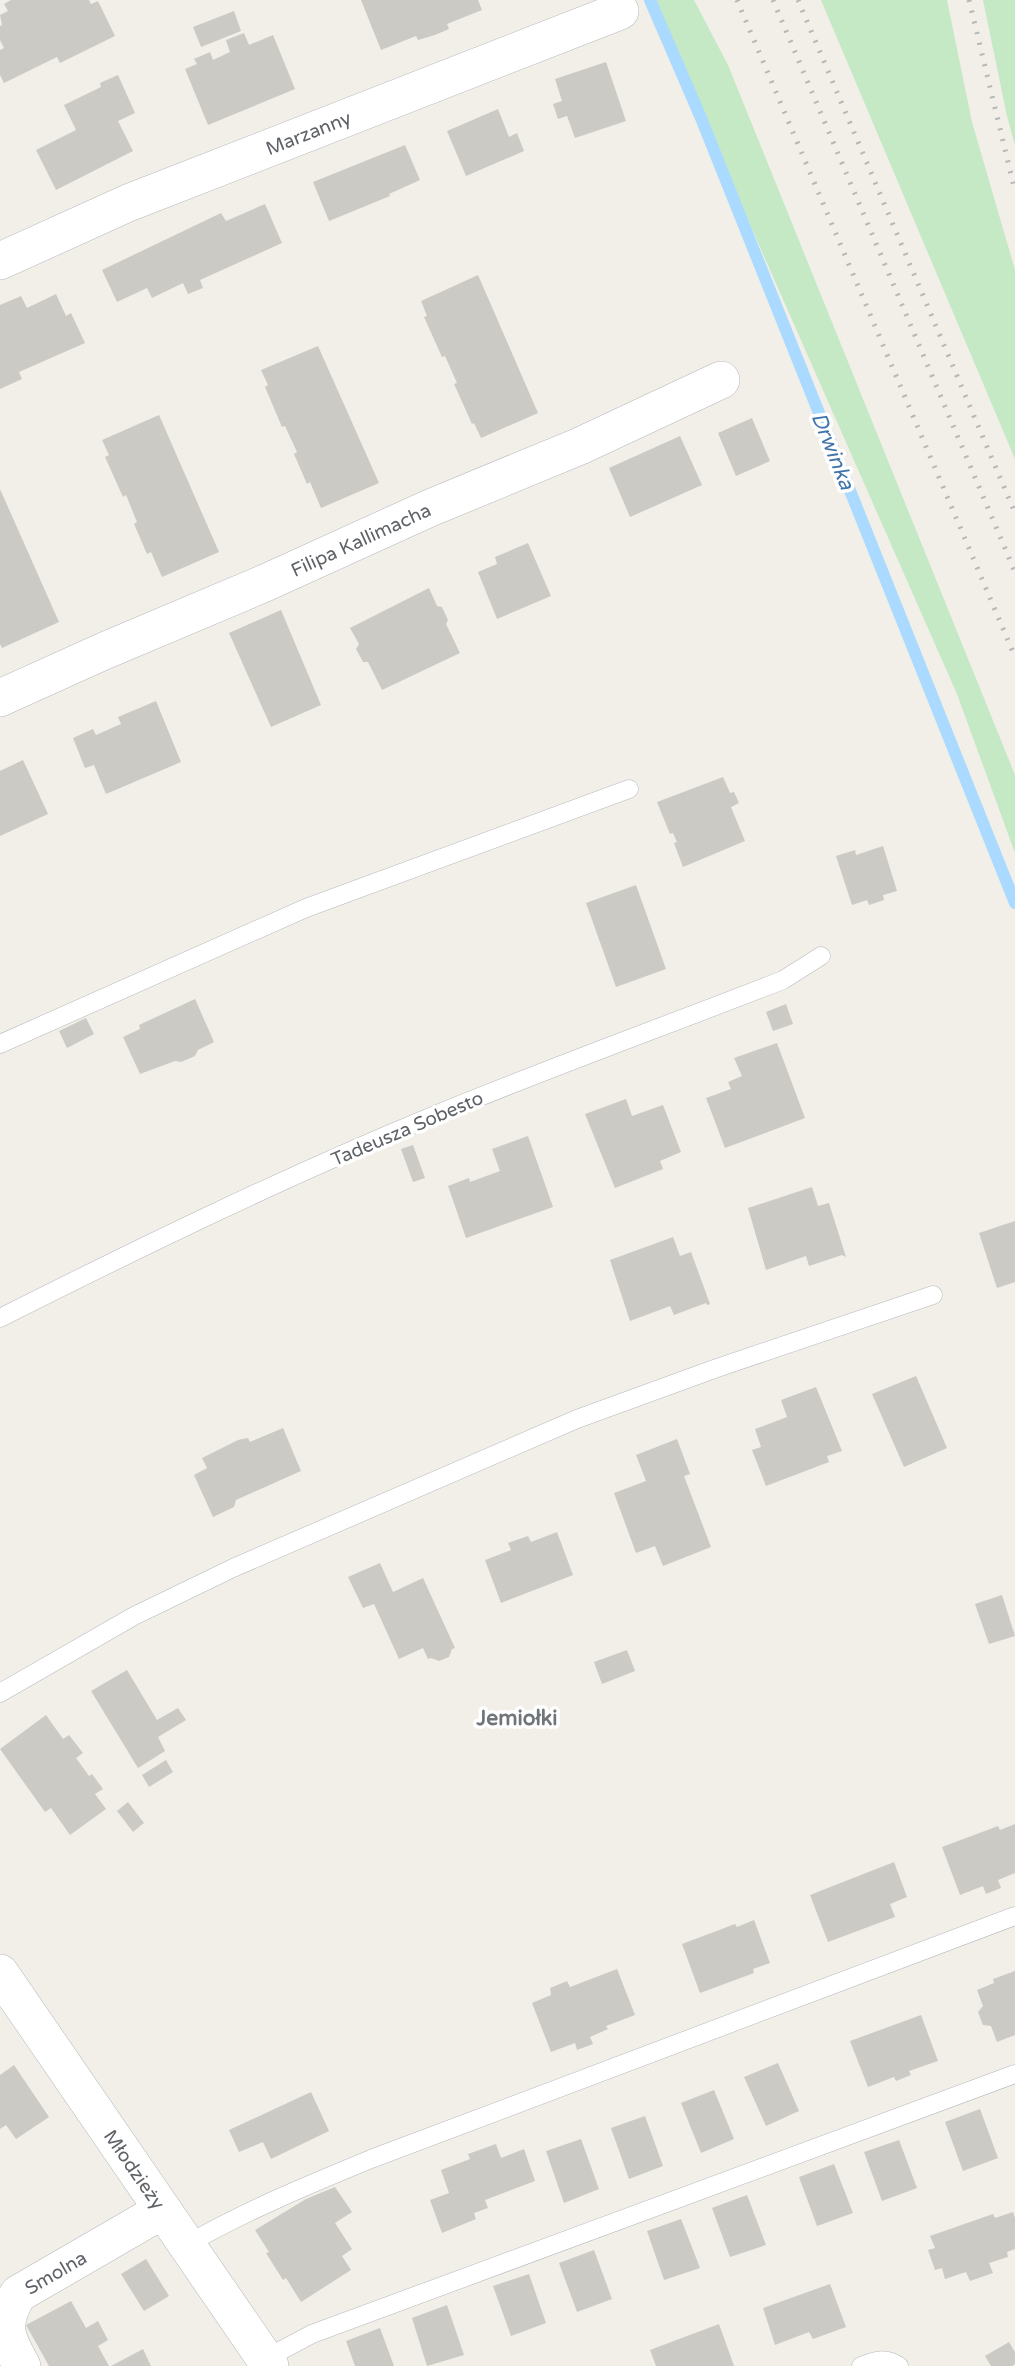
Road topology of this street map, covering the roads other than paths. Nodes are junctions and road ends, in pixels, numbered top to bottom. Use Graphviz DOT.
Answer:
graph roads {
  1 [pos="620,11"];
  2 [pos="0,261"];
  3 [pos="721,380"];
  4 [pos="0,698"];
  5 [pos="629,789"];
  6 [pos="821,956"];
  7 [pos="0,1044"];
  8 [pos="933,1295"];
  9 [pos="0,1318"];
  10 [pos="0,1693"];
  11 [pos="1015,1916"];
  12 [pos="0,1973"];
  13 [pos="1015,2074"];
  14 [pos="163,2210"];
  15 [pos="186,2245"];
  16 [pos="267,2363"];
  17 [pos="22,2366"];
  18 [pos="861,2366"];
  19 [pos="899,2366"];
  1 -- 2 [label="street, Marzanny"];
  3 -- 4 [label="street, Filipa Kallimacha"];
  5 -- 7 [label="lane"];
  6 -- 9 [label="lane, Tadeusza Sobesto"];
  8 -- 10 [label="lane"];
  11 -- 15 [label="lane"];
  12 -- 14 [label="street, Młodzieży"];
  13 -- 16 [label="lane"];
  14 -- 15 [label="street, Młodzieży"];
  14 -- 17 [label="street, Smolna"];
  15 -- 16 [label="street, Młodzieży"];
  18 -- 19 [label="lane"];
}
